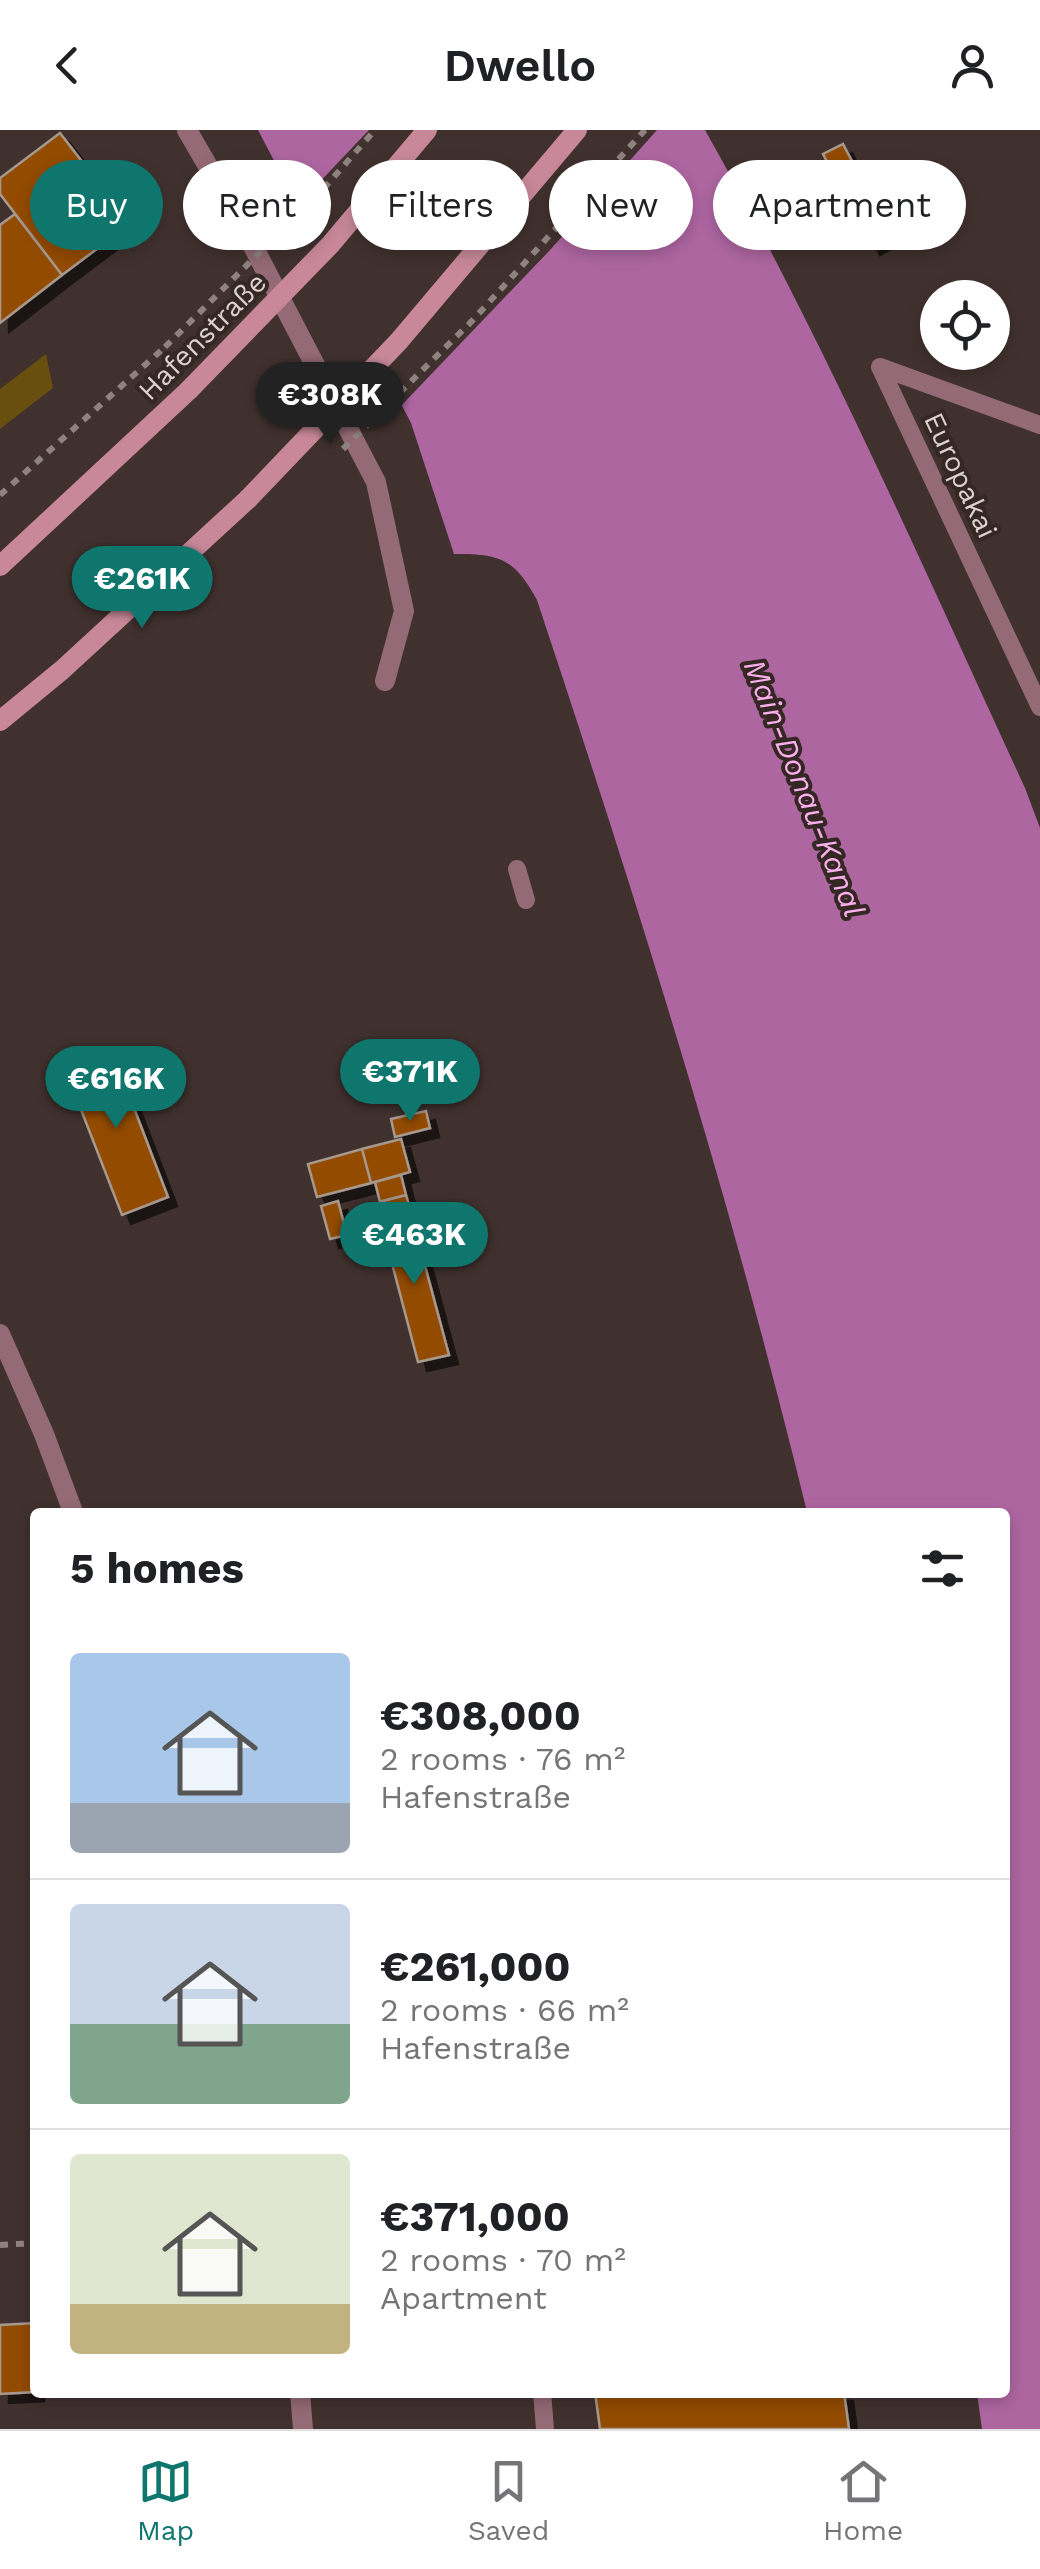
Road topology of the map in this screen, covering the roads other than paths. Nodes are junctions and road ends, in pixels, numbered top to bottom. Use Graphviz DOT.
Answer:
graph roads {
  1 [pos="188,130"];
  2 [pos="426,130"];
  3 [pos="577,130"];
  4 [pos="1040,425"];
  5 [pos="0,566"];
  6 [pos="385,682"];
  7 [pos="1040,706"];
  8 [pos="0,721"];
  9 [pos="517,868"];
  10 [pos="526,900"];
  11 [pos="0,1334"];
  12 [pos="71,1508"];
  13 [pos="300,2398"];
  14 [pos="543,2398"];
  15 [pos="303,2429"];
  16 [pos="546,2429"];
  1 -- 6 [label="street"];
  2 -- 5 [label="main road, Hafenstraße, bridge"];
  3 -- 8 [label="main road, bridge"];
  4 -- 7 [label="lane, Europakai"];
  9 -- 10 [label="lane"];
  11 -- 12 [label="street"];
  13 -- 15 [label="street"];
  14 -- 16 [label="lane"];
}
